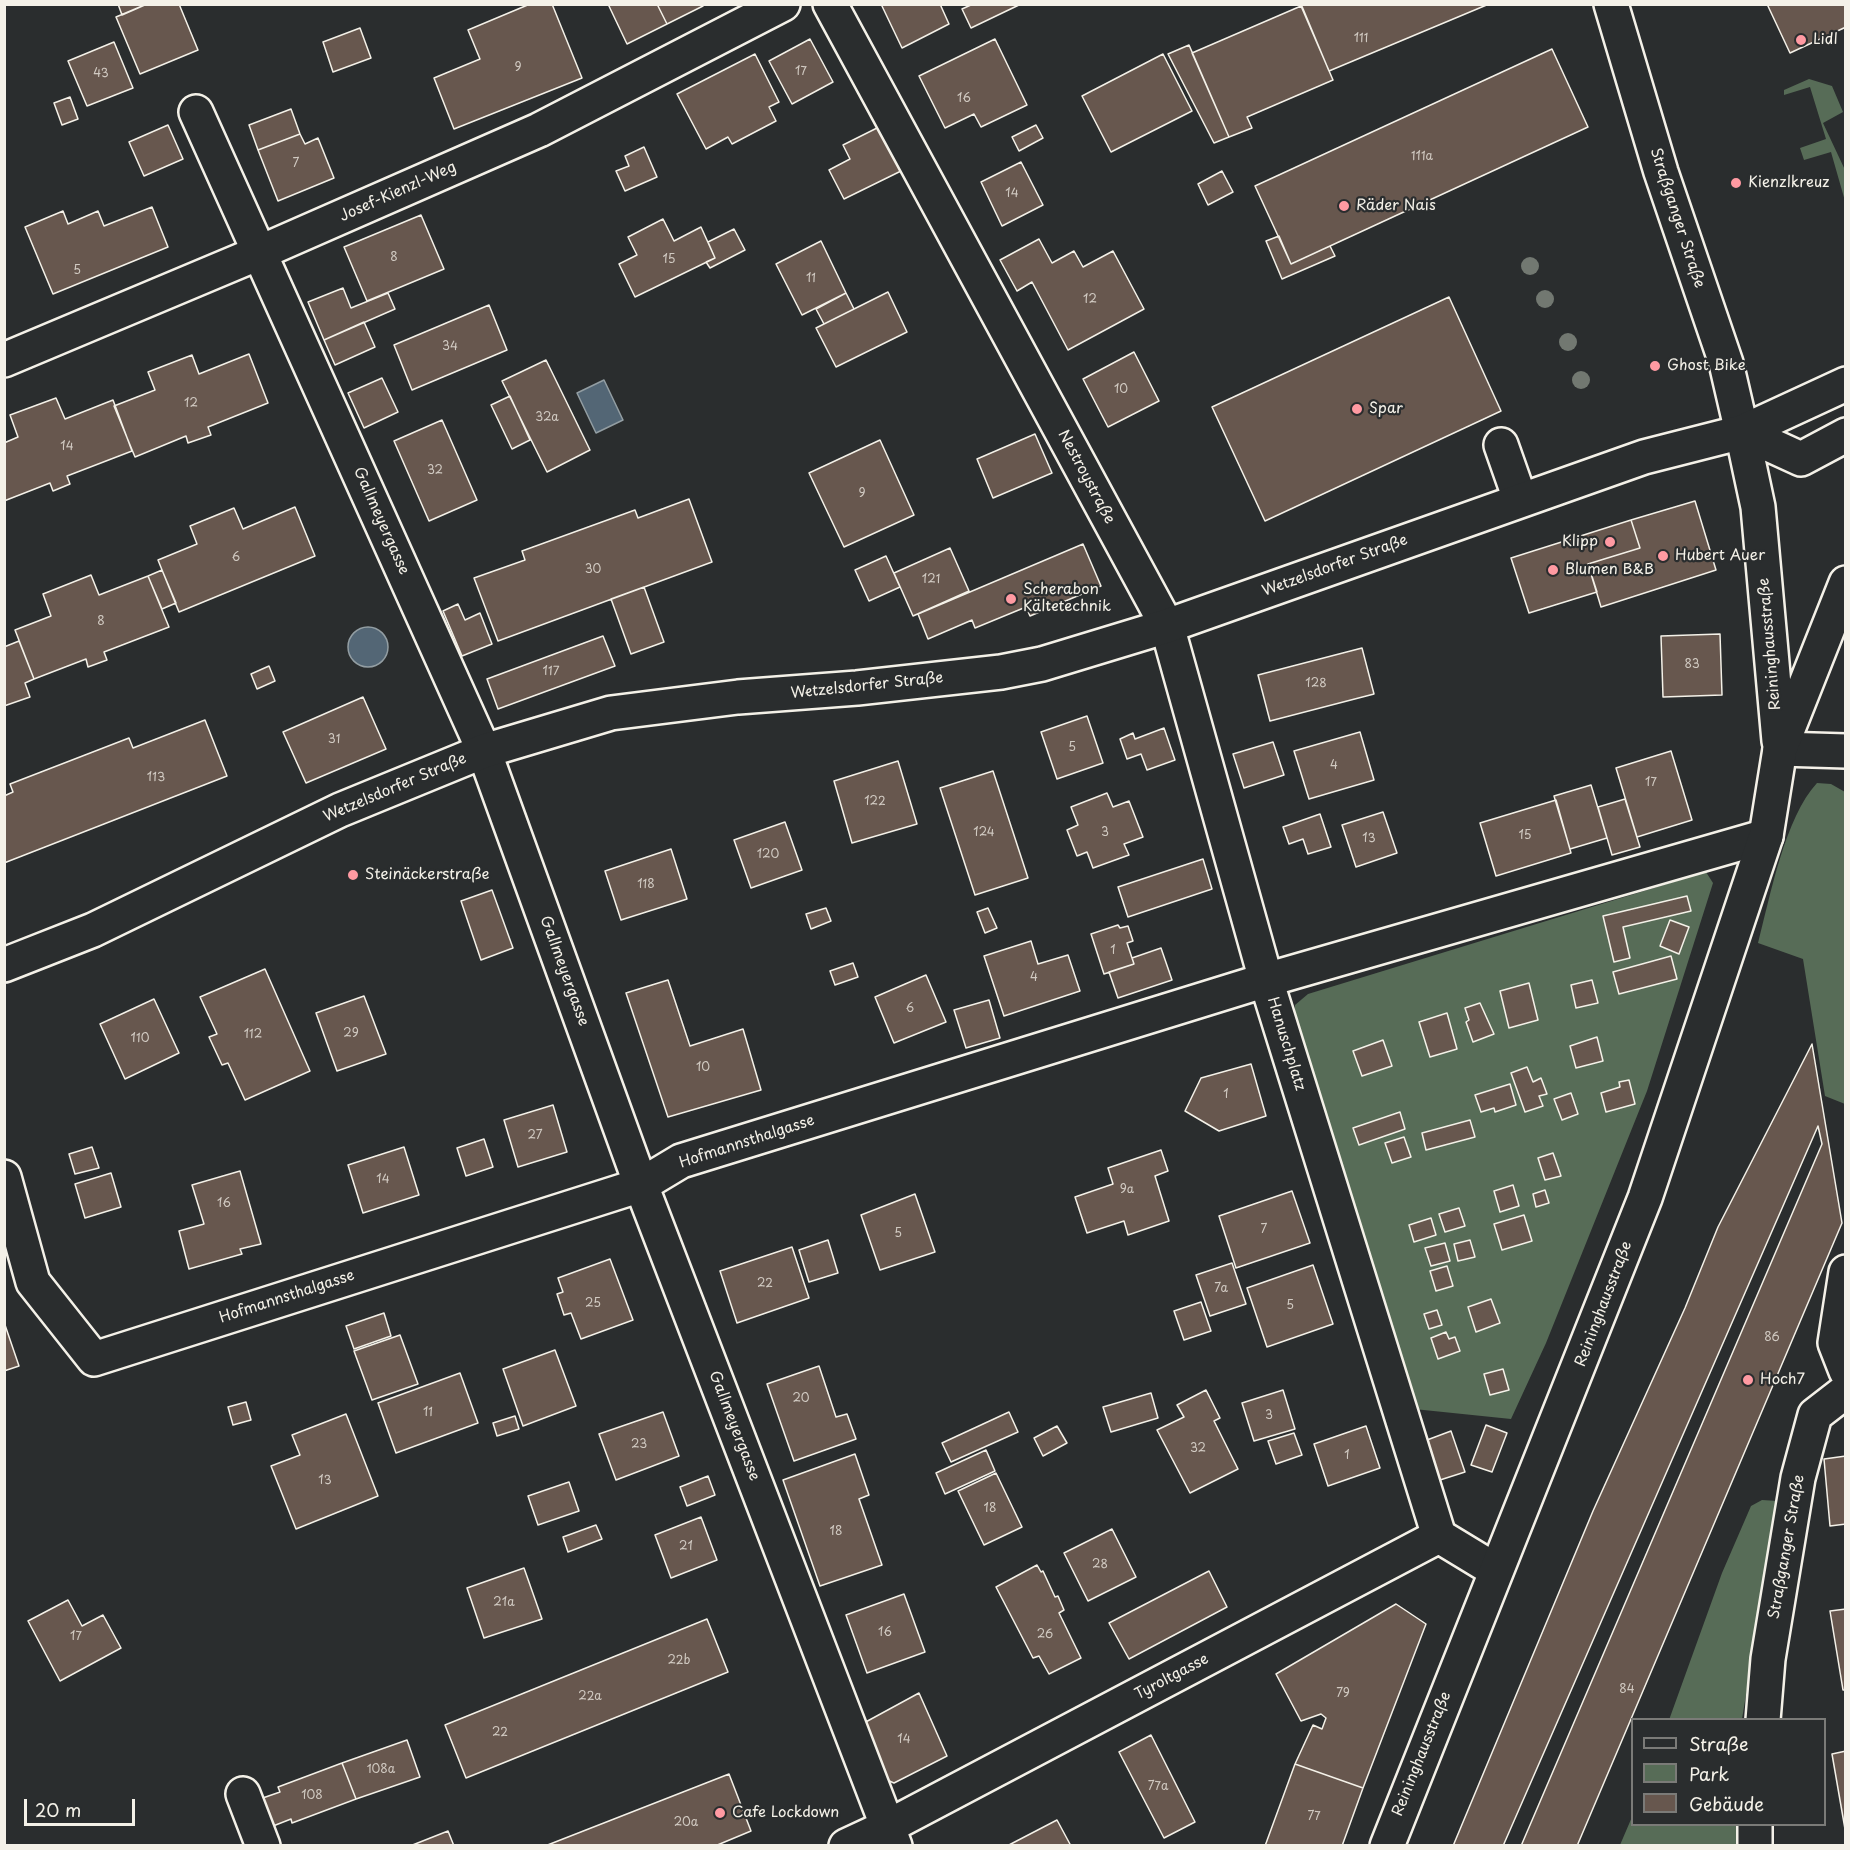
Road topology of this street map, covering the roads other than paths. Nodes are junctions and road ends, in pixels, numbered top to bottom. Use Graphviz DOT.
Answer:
graph roads {
  1 [pos="783,4"];
  2 [pos="830,4"];
  3 [pos="1611,4"];
  4 [pos="196,112"];
  5 [pos="261,252"];
  6 [pos="4,360"];
  7 [pos="1845,384"];
  8 [pos="1742,432"];
  9 [pos="1845,435"];
  10 [pos="1501,445"];
  11 [pos="1520,500"];
  12 [pos="1845,583"];
  13 [pos="1167,627"];
  14 [pos="1780,749"];
  15 [pos="484,751"];
  16 [pos="1845,751"];
  17 [pos="1766,836"];
  18 [pos="4,965"];
  19 [pos="1266,980"];
  20 [pos="4,1177"];
  21 [pos="641,1185"];
  22 [pos="1845,1272"];
  23 [pos="1845,1371"];
  24 [pos="1845,1391"];
  25 [pos="1439,1536"];
  26 [pos="1495,1570"];
  27 [pos="1763,1718"];
  28 [pos="243,1794"];
  29 [pos="1755,1826"];
  30 [pos="892,1836"];
  31 [pos="263,1845"];
  32 [pos="846,1845"];
  33 [pos="1387,1845"];
  34 [pos="1755,1845"];
  1 -- 5 [label="street, Josef-Kienzl-Weg"];
  2 -- 13 [label="street, Nestroystraße"];
  3 -- 8 [label="street, Straßganger Straße"];
  4 -- 5 [label="street, Gallmeyergasse"];
  5 -- 6 [label="street, Josef-Kienzl-Weg"];
  5 -- 15 [label="street, Gallmeyergasse"];
  7 -- 8 [label="street, Wetzelsdorfer Straße"];
  8 -- 9 [label="street"];
  8 -- 11 [label="street, Wetzelsdorfer Straße"];
  8 -- 14 [label="street, Reininghausstraße"];
  10 -- 11 [label="street"];
  11 -- 13 [label="street, Wetzelsdorfer Straße"];
  12 -- 14 [label="street, Reininghausstraße"];
  13 -- 15 [label="street, Wetzelsdorfer Straße"];
  13 -- 19 [label="street, Nestroystraße"];
  14 -- 16 [label="street"];
  14 -- 17 [label="street, Reininghausstraße"];
  15 -- 18 [label="street, Wetzelsdorfer Straße"];
  15 -- 21 [label="street, Gallmeyergasse"];
  17 -- 19 [label="street, Hanuschplatz"];
  17 -- 26 [label="street, Reininghausstraße"];
  19 -- 21 [label="street, Hofmannsthalgasse"];
  19 -- 25 [label="street, Hanuschplatz"];
  20 -- 21 [label="street, Hofmannsthalgasse"];
  21 -- 30 [label="street, Gallmeyergasse"];
  22 -- 23 [label="street"];
  24 -- 27 [label="street, Straßganger Straße"];
  25 -- 26 [label="street"];
  25 -- 30 [label="street, Tyroltgasse"];
  26 -- 33 [label="street, Reininghausstraße"];
  28 -- 31 [label="street"];
  29 -- 34 [label="street"];
  30 -- 32 [label="street, Tyroltgasse"];
}
